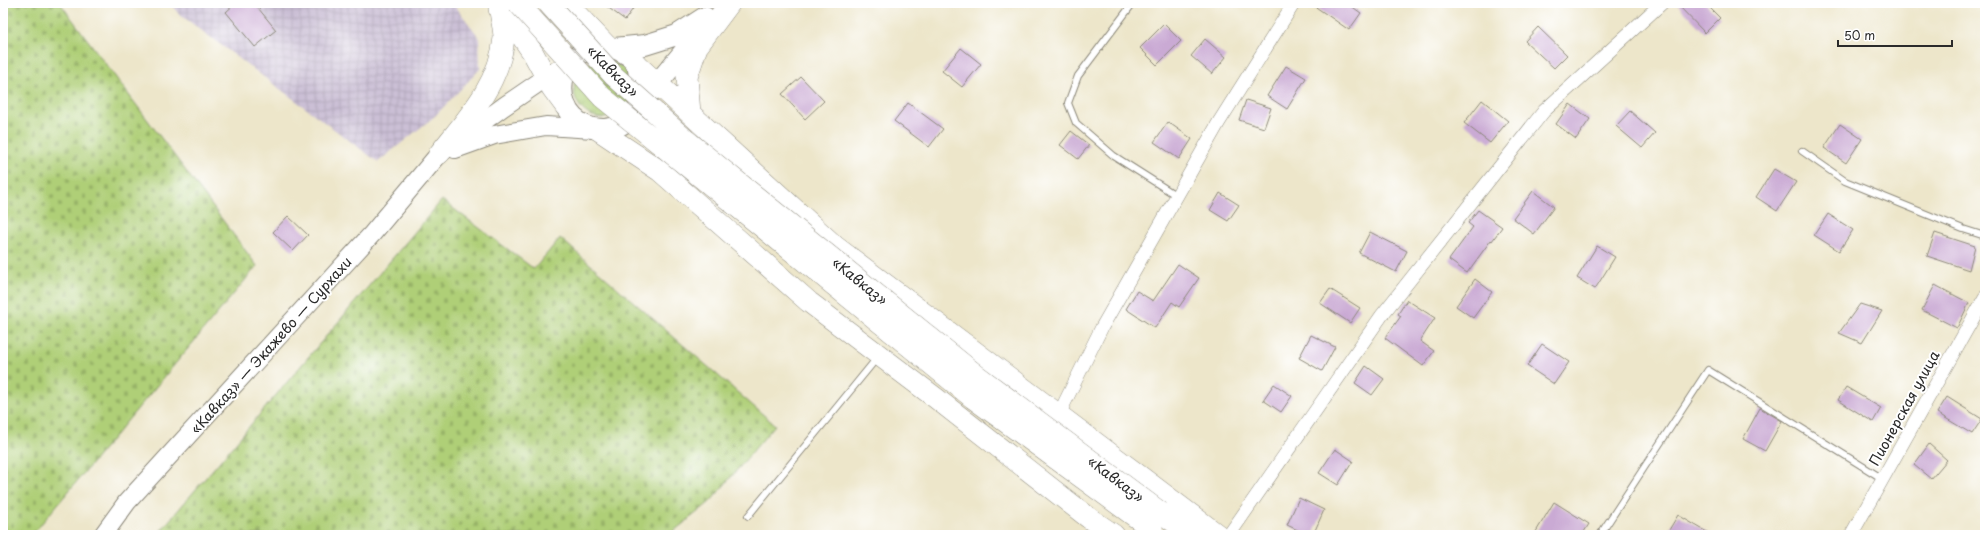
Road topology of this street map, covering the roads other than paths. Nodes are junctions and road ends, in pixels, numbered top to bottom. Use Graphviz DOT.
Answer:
graph roads {
  1 [pos="548,3"];
  2 [pos="729,3"];
  3 [pos="1133,3"];
  4 [pos="1294,3"];
  5 [pos="1662,3"];
  6 [pos="573,5"];
  7 [pos="504,6"];
  8 [pos="611,47"];
  9 [pos="574,58"];
  10 [pos="636,64"];
  11 [pos="545,78"];
  12 [pos="658,82"];
  13 [pos="641,104"];
  14 [pos="566,107"];
  15 [pos="690,113"];
  16 [pos="597,129"];
  17 [pos="1802,151"];
  18 [pos="439,154"];
  19 [pos="1177,196"];
  20 [pos="1985,236"];
  21 [pos="1985,297"];
  22 [pos="878,356"];
  23 [pos="1058,416"];
  24 [pos="1883,479"];
  25 [pos="748,516"];
  26 [pos="1157,525"];
  27 [pos="103,535"];
  28 [pos="1114,535"];
  29 [pos="1192,535"];
  30 [pos="1218,535"];
  31 [pos="1229,535"];
  32 [pos="1600,535"];
  33 [pos="1852,535"];
  1 -- 26 [label="highway, «Кавказ», bridge"];
  2 -- 8 [label="main road"];
  2 -- 12 [label="main road"];
  2 -- 15 [label="highway"];
  3 -- 19 [label="lane"];
  4 -- 19 [label="street"];
  5 -- 31 [label="street"];
  6 -- 8 [label="highway, «Кавказ»"];
  7 -- 11 [label="highway"];
  7 -- 18 [label="highway"];
  7 -- 26 [label="highway, «Кавказ», bridge"];
  8 -- 9 [label="main road"];
  8 -- 10 [label="main road"];
  9 -- 11 [label="main road, «Кавказ» — Экажево — Сурхахи"];
  9 -- 14 [label="main road"];
  10 -- 12 [label="highway"];
  10 -- 13 [label="main road"];
  11 -- 14 [label="highway"];
  11 -- 18 [label="main road, «Кавказ» — Экажево — Сурхахи"];
  12 -- 13 [label="main road"];
  12 -- 15 [label="highway"];
  13 -- 16 [label="main road"];
  14 -- 16 [label="main road"];
  15 -- 23 [label="highway"];
  16 -- 18 [label="main road"];
  16 -- 22 [label="highway"];
  17 -- 20 [label="lane"];
  18 -- 27 [label="main road, «Кавказ» — Экажево — Сурхахи"];
  19 -- 23 [label="street"];
  21 -- 24 [label="street, Пионерская улица"];
  22 -- 25 [label="lane"];
  22 -- 28 [label="highway"];
  23 -- 30 [label="highway"];
  24 -- 32 [label="lane"];
  24 -- 33 [label="street, Пионерская улица"];
  26 -- 29 [label="highway, «Кавказ»"];
}
